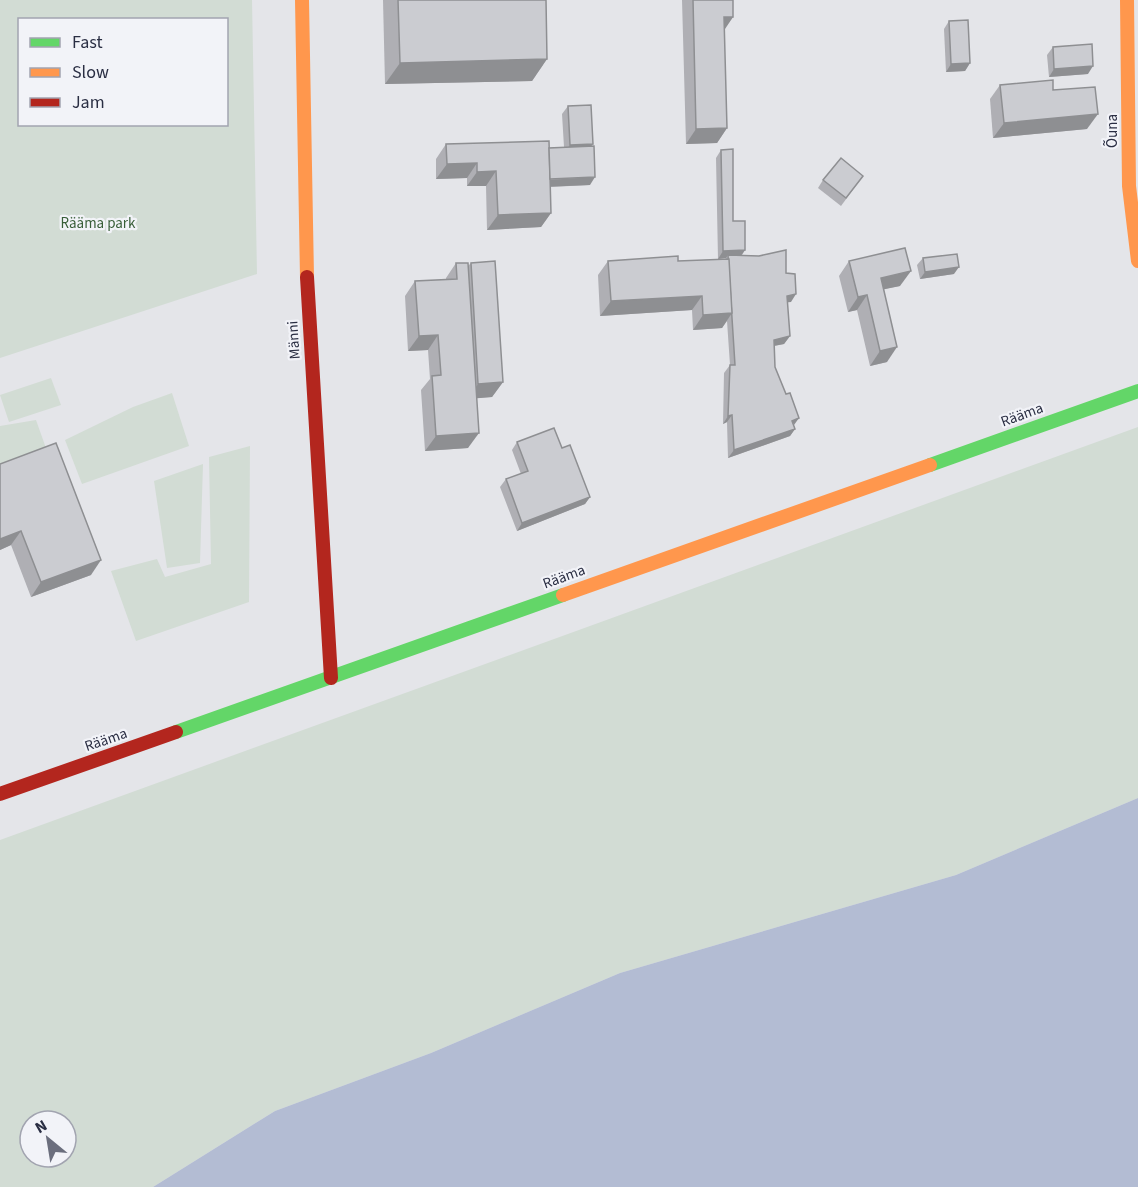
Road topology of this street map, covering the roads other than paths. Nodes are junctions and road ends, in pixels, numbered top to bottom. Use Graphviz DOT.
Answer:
graph roads {
  1 [pos="302,0"];
  2 [pos="1127,0"];
  3 [pos="1138,261"];
  4 [pos="1138,391"];
  5 [pos="331,678"];
  6 [pos="0,794"];
  1 -- 5 [label="main road, Männi"];
  2 -- 3 [label="main road, Õuna"];
  4 -- 5 [label="main road, Rääma"];
  5 -- 6 [label="main road, Rääma"];
}
